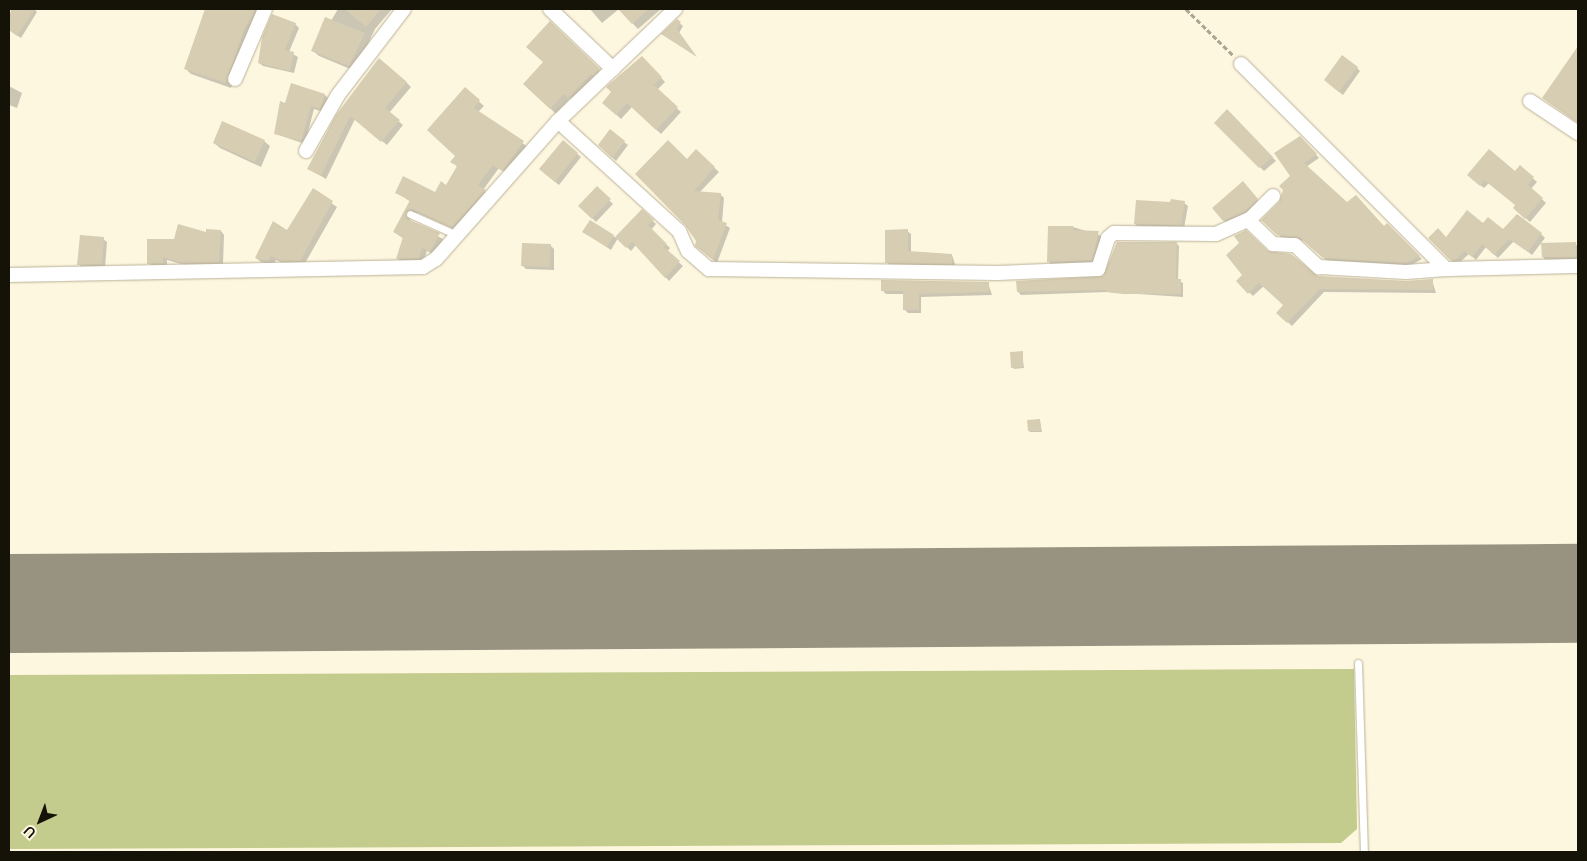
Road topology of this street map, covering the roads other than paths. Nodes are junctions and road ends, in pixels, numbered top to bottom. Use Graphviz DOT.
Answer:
graph roads {
  1 [pos="265,9"];
  2 [pos="404,9"];
  3 [pos="552,9"];
  4 [pos="675,9"];
  5 [pos="1241,64"];
  6 [pos="613,69"];
  7 [pos="235,79"];
  8 [pos="1530,101"];
  9 [pos="558,122"];
  10 [pos="1578,133"];
  11 [pos="306,152"];
  12 [pos="1273,196"];
  13 [pos="410,214"];
  14 [pos="1249,220"];
  15 [pos="457,235"];
  16 [pos="1578,266"];
  17 [pos="1446,269"];
  18 [pos="9,275"];
  19 [pos="1358,663"];
  20 [pos="1364,852"];
  1 -- 7 [label="street"];
  2 -- 11 [label="street"];
  3 -- 6 [label="street"];
  4 -- 6 [label="street"];
  5 -- 17 [label="street"];
  6 -- 9 [label="street"];
  8 -- 10 [label="street"];
  9 -- 14 [label="street"];
  9 -- 15 [label="street"];
  12 -- 14 [label="street"];
  13 -- 15 [label="lane"];
  14 -- 17 [label="street"];
  15 -- 18 [label="street"];
  16 -- 17 [label="street"];
  19 -- 20 [label="lane"];
}
